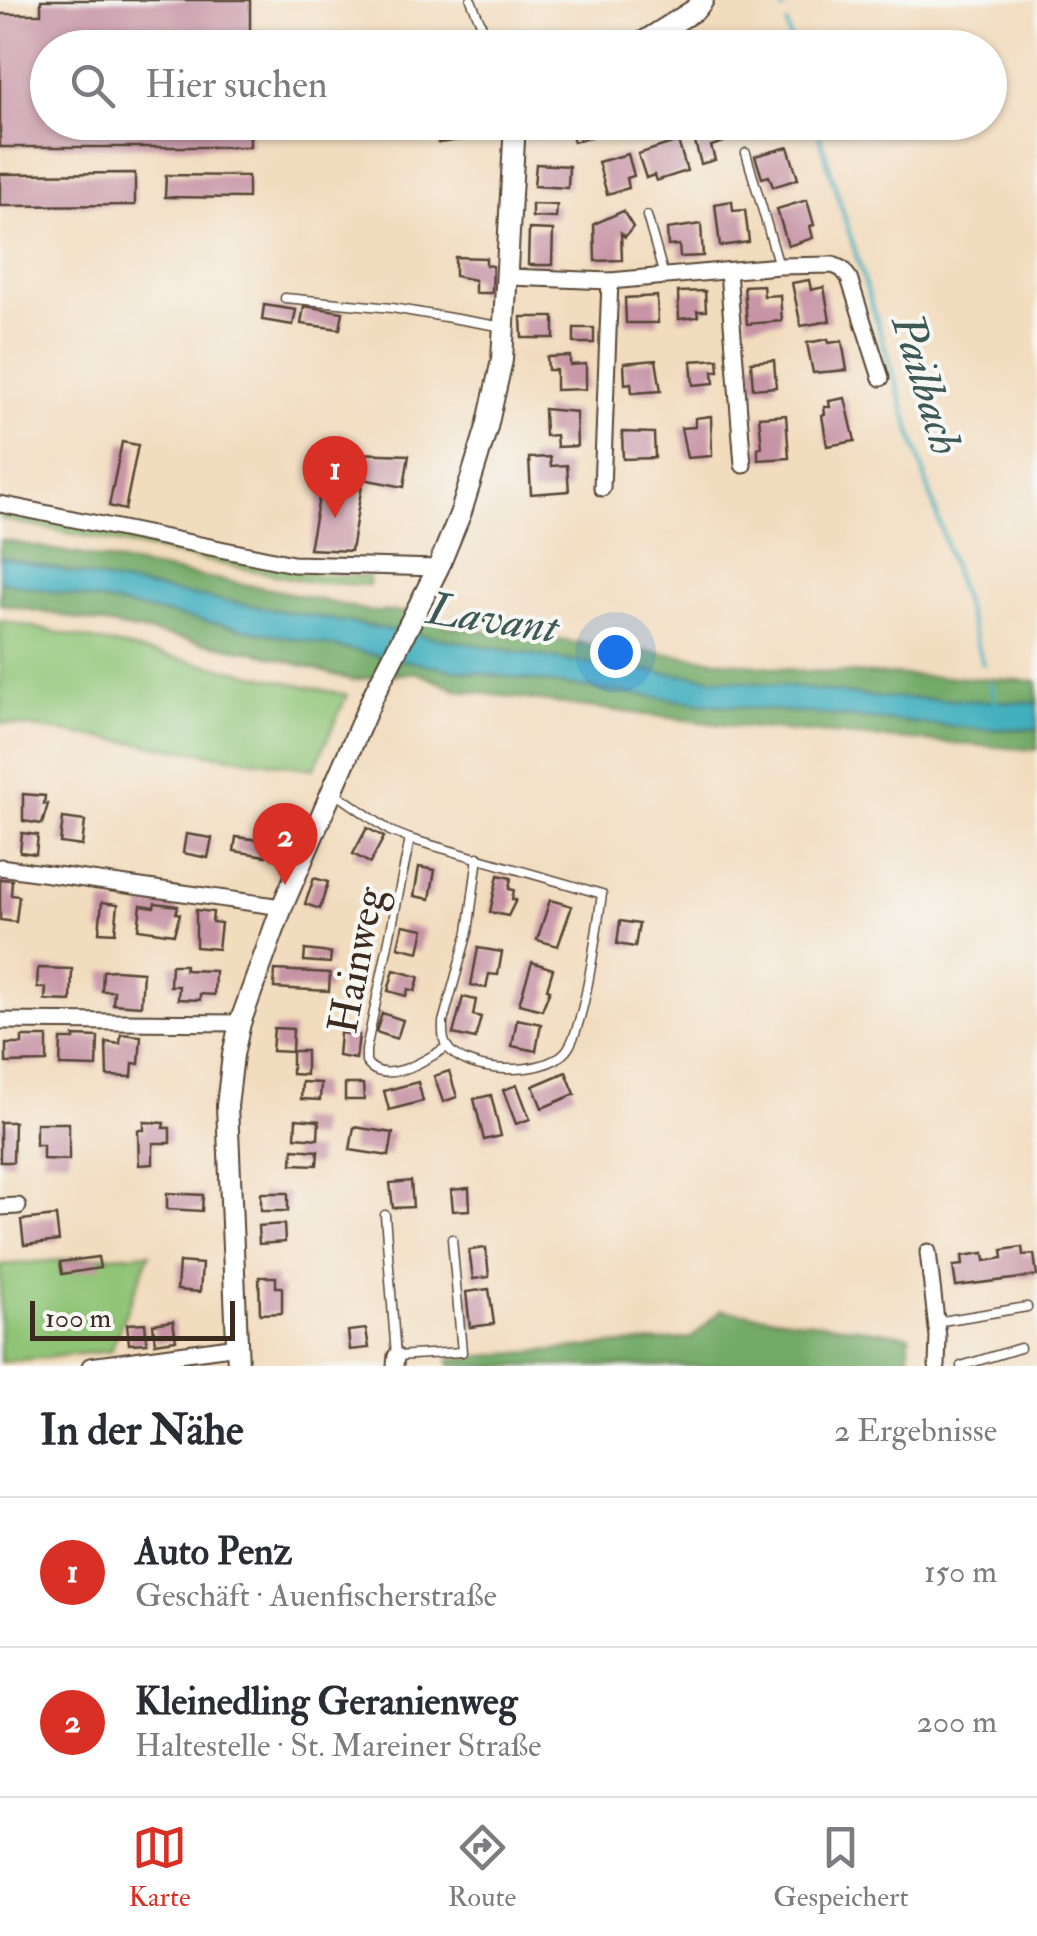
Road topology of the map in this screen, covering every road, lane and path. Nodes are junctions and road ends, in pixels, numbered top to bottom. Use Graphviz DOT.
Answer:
graph roads {
  1 [pos="472,0"];
  2 [pos="703,0"];
  3 [pos="484,30"];
  4 [pos="664,30"];
  5 [pos="513,140"];
  6 [pos="746,153"];
  7 [pos="647,216"];
  8 [pos="779,266"];
  9 [pos="728,271"];
  10 [pos="664,276"];
  11 [pos="509,278"];
  12 [pos="610,281"];
  13 [pos="285,298"];
  14 [pos="505,328"];
  15 [pos="880,378"];
  16 [pos="743,466"];
  17 [pos="602,488"];
  18 [pos="0,504"];
  19 [pos="438,568"];
  20 [pos="331,790"];
  21 [pos="410,838"];
  22 [pos="478,857"];
  23 [pos="0,867"];
  24 [pos="282,907"];
  25 [pos="0,1021"];
  26 [pos="240,1022"];
  27 [pos="446,1047"];
  28 [pos="18,1206"];
  29 [pos="0,1207"];
  30 [pos="385,1215"];
  31 [pos="452,1239"];
  32 [pos="928,1252"];
  33 [pos="1027,1307"];
  34 [pos="936,1322"];
  35 [pos="1020,1348"];
  36 [pos="238,1356"];
  37 [pos="396,1361"];
  38 [pos="90,1366"];
  39 [pos="938,1366"];
  40 [pos="962,1366"];
  1 -- 3 [label="lane"];
  2 -- 4 [label="street"];
  5 -- 11 [label="street"];
  6 -- 8 [label="lane"];
  7 -- 10 [label="lane"];
  8 -- 9 [label="street"];
  8 -- 15 [label="street"];
  9 -- 10 [label="street"];
  9 -- 16 [label="street"];
  10 -- 12 [label="street"];
  11 -- 12 [label="street"];
  11 -- 14 [label="street"];
  12 -- 17 [label="street"];
  13 -- 14 [label="lane"];
  14 -- 19 [label="street"];
  18 -- 19 [label="street"];
  19 -- 20 [label="street"];
  20 -- 21 [label="lane, Hainweg"];
  20 -- 24 [label="street"];
  21 -- 22 [label="lane, Hainweg"];
  21 -- 27 [label="lane, Hainweg"];
  22 -- 27 [label="lane"];
  22 -- 27 [label="lane, Hainweg"];
  23 -- 24 [label="street"];
  24 -- 26 [label="street"];
  25 -- 26 [label="street"];
  26 -- 36 [label="street"];
  28 -- 29 [label="street"];
  30 -- 37 [label="lane"];
  31 -- 37 [label="lane"];
  32 -- 34 [label="street"];
  33 -- 34 [label="lane"];
  34 -- 39 [label="street"];
  35 -- 40 [label="lane"];
  36 -- 38 [label="street"];
}
